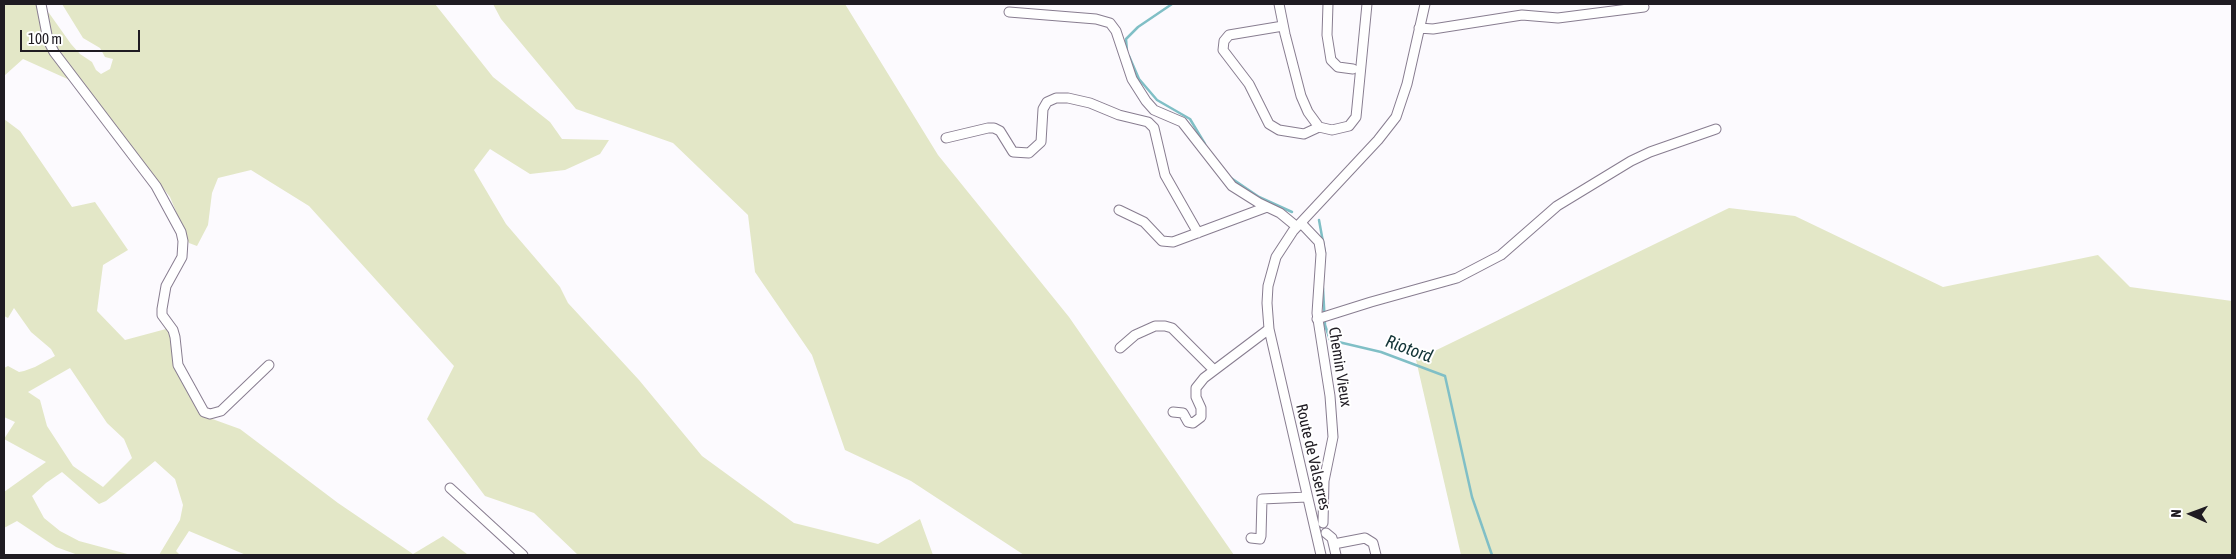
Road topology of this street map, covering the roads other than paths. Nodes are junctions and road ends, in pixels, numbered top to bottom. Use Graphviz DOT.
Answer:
graph roads {
  1 [pos="41,4"];
  2 [pos="1022,4"];
  3 [pos="1279,4"];
  4 [pos="1328,4"];
  5 [pos="1367,4"];
  6 [pos="1425,4"];
  7 [pos="1644,7"];
  8 [pos="1007,8"];
  9 [pos="1283,26"];
  10 [pos="1420,28"];
  11 [pos="1353,69"];
  12 [pos="1319,127"];
  13 [pos="1716,129"];
  14 [pos="946,138"];
  15 [pos="1267,207"];
  16 [pos="1119,210"];
  17 [pos="1299,225"];
  18 [pos="1198,233"];
  19 [pos="1321,318"];
  20 [pos="1269,329"];
  21 [pos="1120,348"];
  22 [pos="270,365"];
  23 [pos="1214,370"];
  24 [pos="1173,412"];
  25 [pos="450,488"];
  26 [pos="1307,497"];
  27 [pos="1318,522"];
  28 [pos="1326,533"];
  29 [pos="1251,538"];
  30 [pos="1317,539"];
  31 [pos="1334,544"];
  32 [pos="523,555"];
  33 [pos="1321,555"];
  34 [pos="1336,555"];
  35 [pos="1376,555"];
  1 -- 22 [label="street"];
  2 -- 8 [label="street"];
  3 -- 9 [label="street"];
  4 -- 11 [label="street"];
  5 -- 12 [label="street"];
  6 -- 10 [label="street, Route de Valserres"];
  7 -- 10 [label="street"];
  8 -- 15 [label="street, Chemin Vieux"];
  9 -- 12 [label="street"];
  9 -- 12 [label="street"];
  10 -- 17 [label="street, Route de Valserres"];
  13 -- 19 [label="street"];
  14 -- 18 [label="street"];
  15 -- 17 [label="street, Chemin Vieux"];
  15 -- 18 [label="street"];
  16 -- 18 [label="street"];
  17 -- 19 [label="street, Chemin Vieux"];
  17 -- 20 [label="street, Route de Valserres"];
  19 -- 27 [label="street, Chemin Vieux"];
  20 -- 23 [label="street"];
  20 -- 26 [label="street, Route de Valserres"];
  21 -- 23 [label="street"];
  23 -- 24 [label="street"];
  25 -- 32 [label="street"];
  26 -- 27 [label="street, Route de Valserres"];
  26 -- 29 [label="street"];
  27 -- 28 [label="street"];
  27 -- 30 [label="street, Route de Valserres"];
  28 -- 30 [label="street"];
  28 -- 31 [label="street"];
  30 -- 33 [label="street, Route de Valserres"];
  31 -- 34 [label="street"];
  31 -- 35 [label="street"];
}
